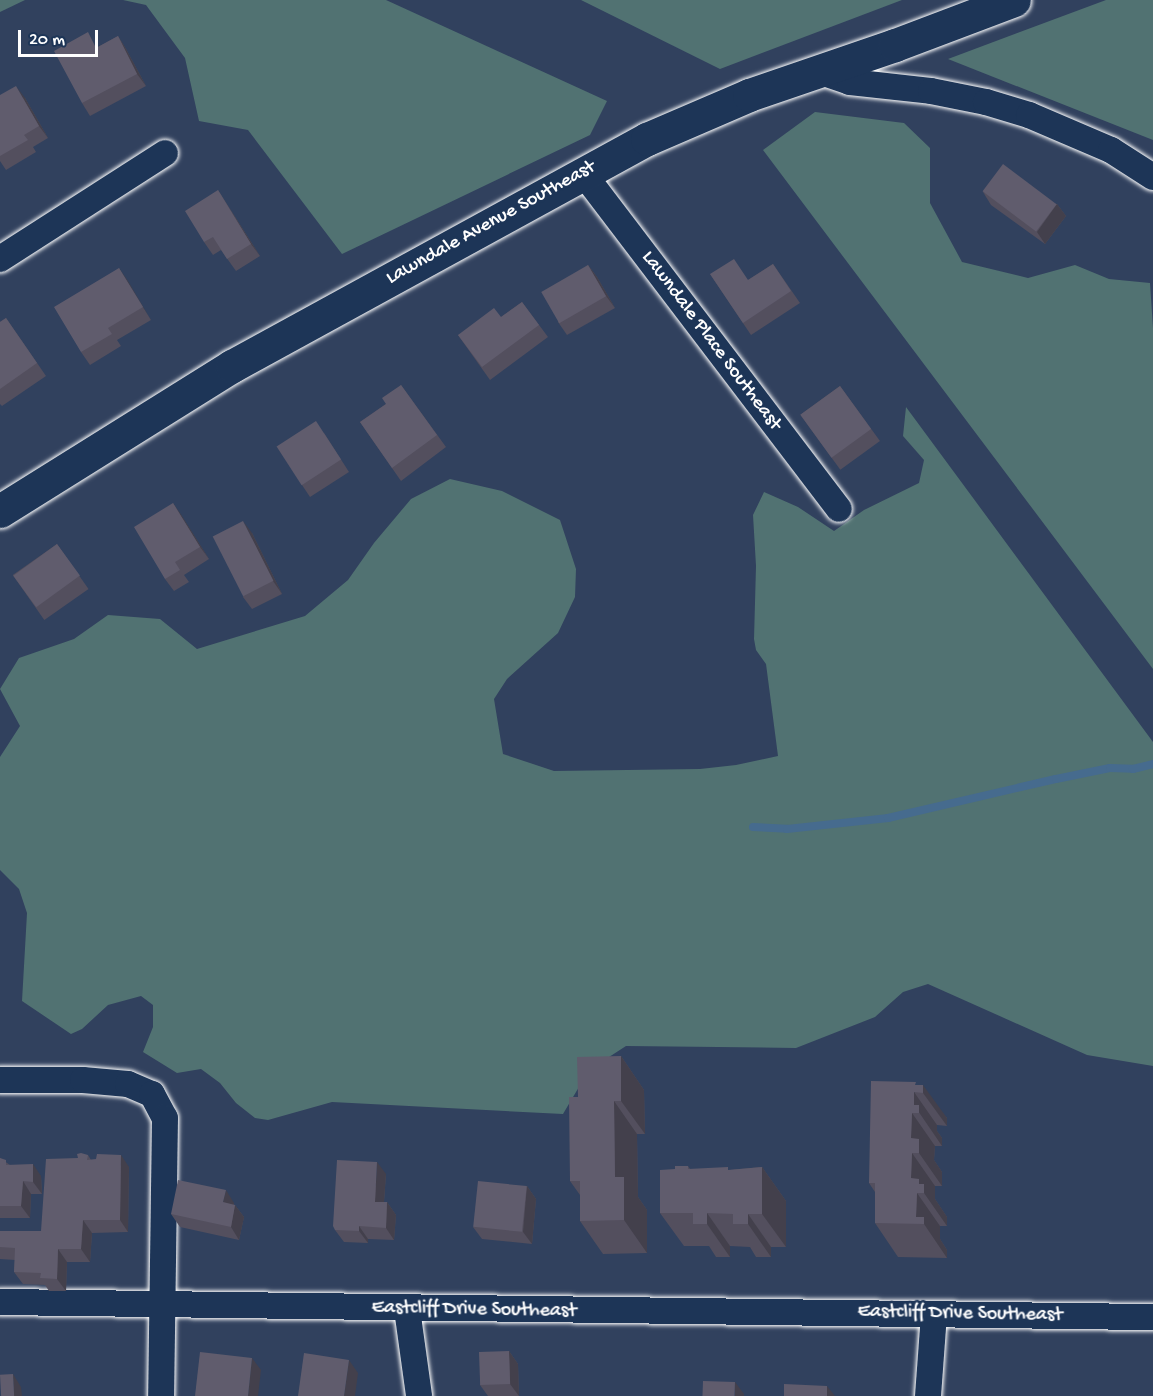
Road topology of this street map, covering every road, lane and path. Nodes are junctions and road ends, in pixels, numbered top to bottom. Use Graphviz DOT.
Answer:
graph roads {
  1 [pos="1014,0"];
  2 [pos="818,71"];
  3 [pos="165,153"];
  4 [pos="583,172"];
  5 [pos="1153,177"];
  6 [pos="0,259"];
  7 [pos="839,509"];
  8 [pos="0,511"];
  9 [pos="0,1080"];
  10 [pos="0,1302"];
  11 [pos="163,1305"];
  12 [pos="407,1309"];
  13 [pos="934,1314"];
  14 [pos="1153,1317"];
  15 [pos="161,1396"];
  16 [pos="419,1396"];
  17 [pos="928,1396"];
  1 -- 2 [label="street, Lawndale Avenue Southeast"];
  2 -- 4 [label="street, Lawndale Avenue Southeast"];
  2 -- 5 [label="street"];
  3 -- 6 [label="street"];
  4 -- 7 [label="street, Lawndale Place Southeast"];
  4 -- 8 [label="street, Lawndale Avenue Southeast"];
  9 -- 11 [label="street"];
  10 -- 11 [label="street, Eastcliff Drive Southeast"];
  11 -- 12 [label="street, Eastcliff Drive Southeast"];
  11 -- 15 [label="street"];
  12 -- 13 [label="street, Eastcliff Drive Southeast"];
  12 -- 16 [label="street"];
  13 -- 14 [label="street, Eastcliff Drive Southeast"];
  13 -- 17 [label="street"];
}
